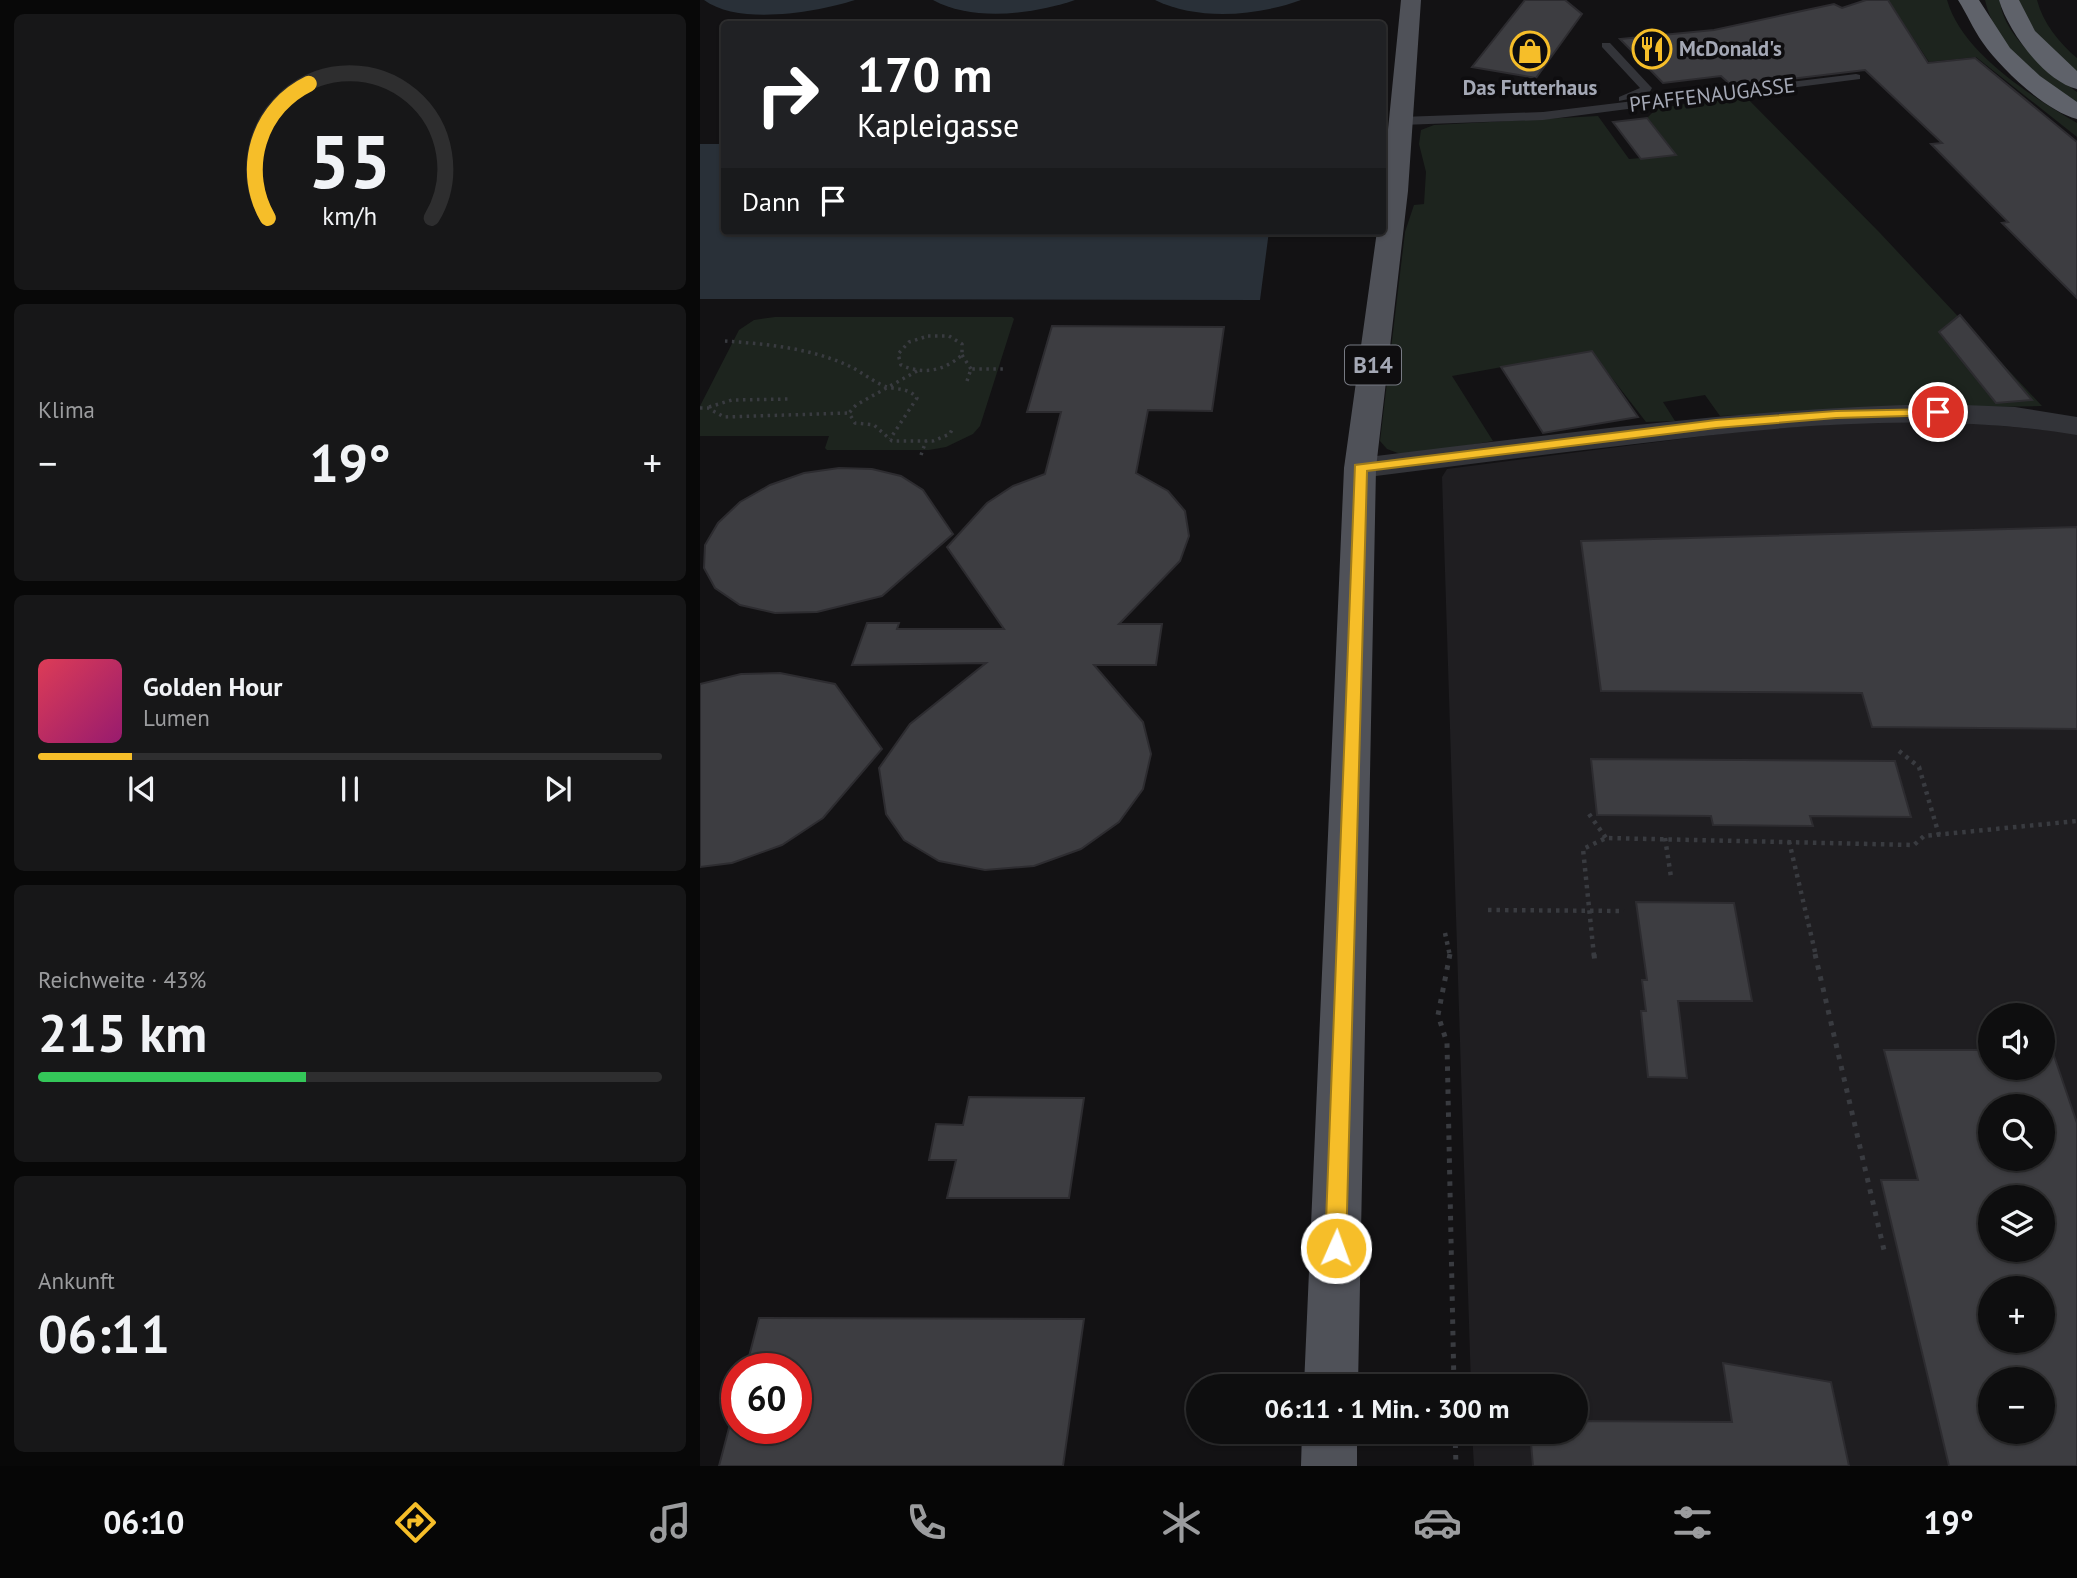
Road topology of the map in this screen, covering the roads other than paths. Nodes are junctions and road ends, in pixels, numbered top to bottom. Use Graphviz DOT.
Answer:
graph roads {
  1 [pos="1411,0"];
  2 [pos="2009,0"];
  3 [pos="1971,2"];
  4 [pos="1606,45"];
  5 [pos="1856,77"];
  6 [pos="2077,82"];
  7 [pos="1613,99"];
  8 [pos="2077,112"];
  9 [pos="1401,121"];
  10 [pos="2077,426"];
  11 [pos="1360,468"];
  12 [pos="1331,1374"];
  13 [pos="1330,1444"];
  14 [pos="1329,1466"];
  1 -- 9 [label="main road, B14"];
  2 -- 6 [label="highway"];
  3 -- 8 [label="highway"];
  4 -- 7 [label="lane"];
  5 -- 9 [label="lane, PFAFFENAUGASSE"];
  9 -- 11 [label="main road, B14"];
  10 -- 11 [label="street"];
  11 -- 12 [label="main road, B14"];
  13 -- 14 [label="main road"];
}
